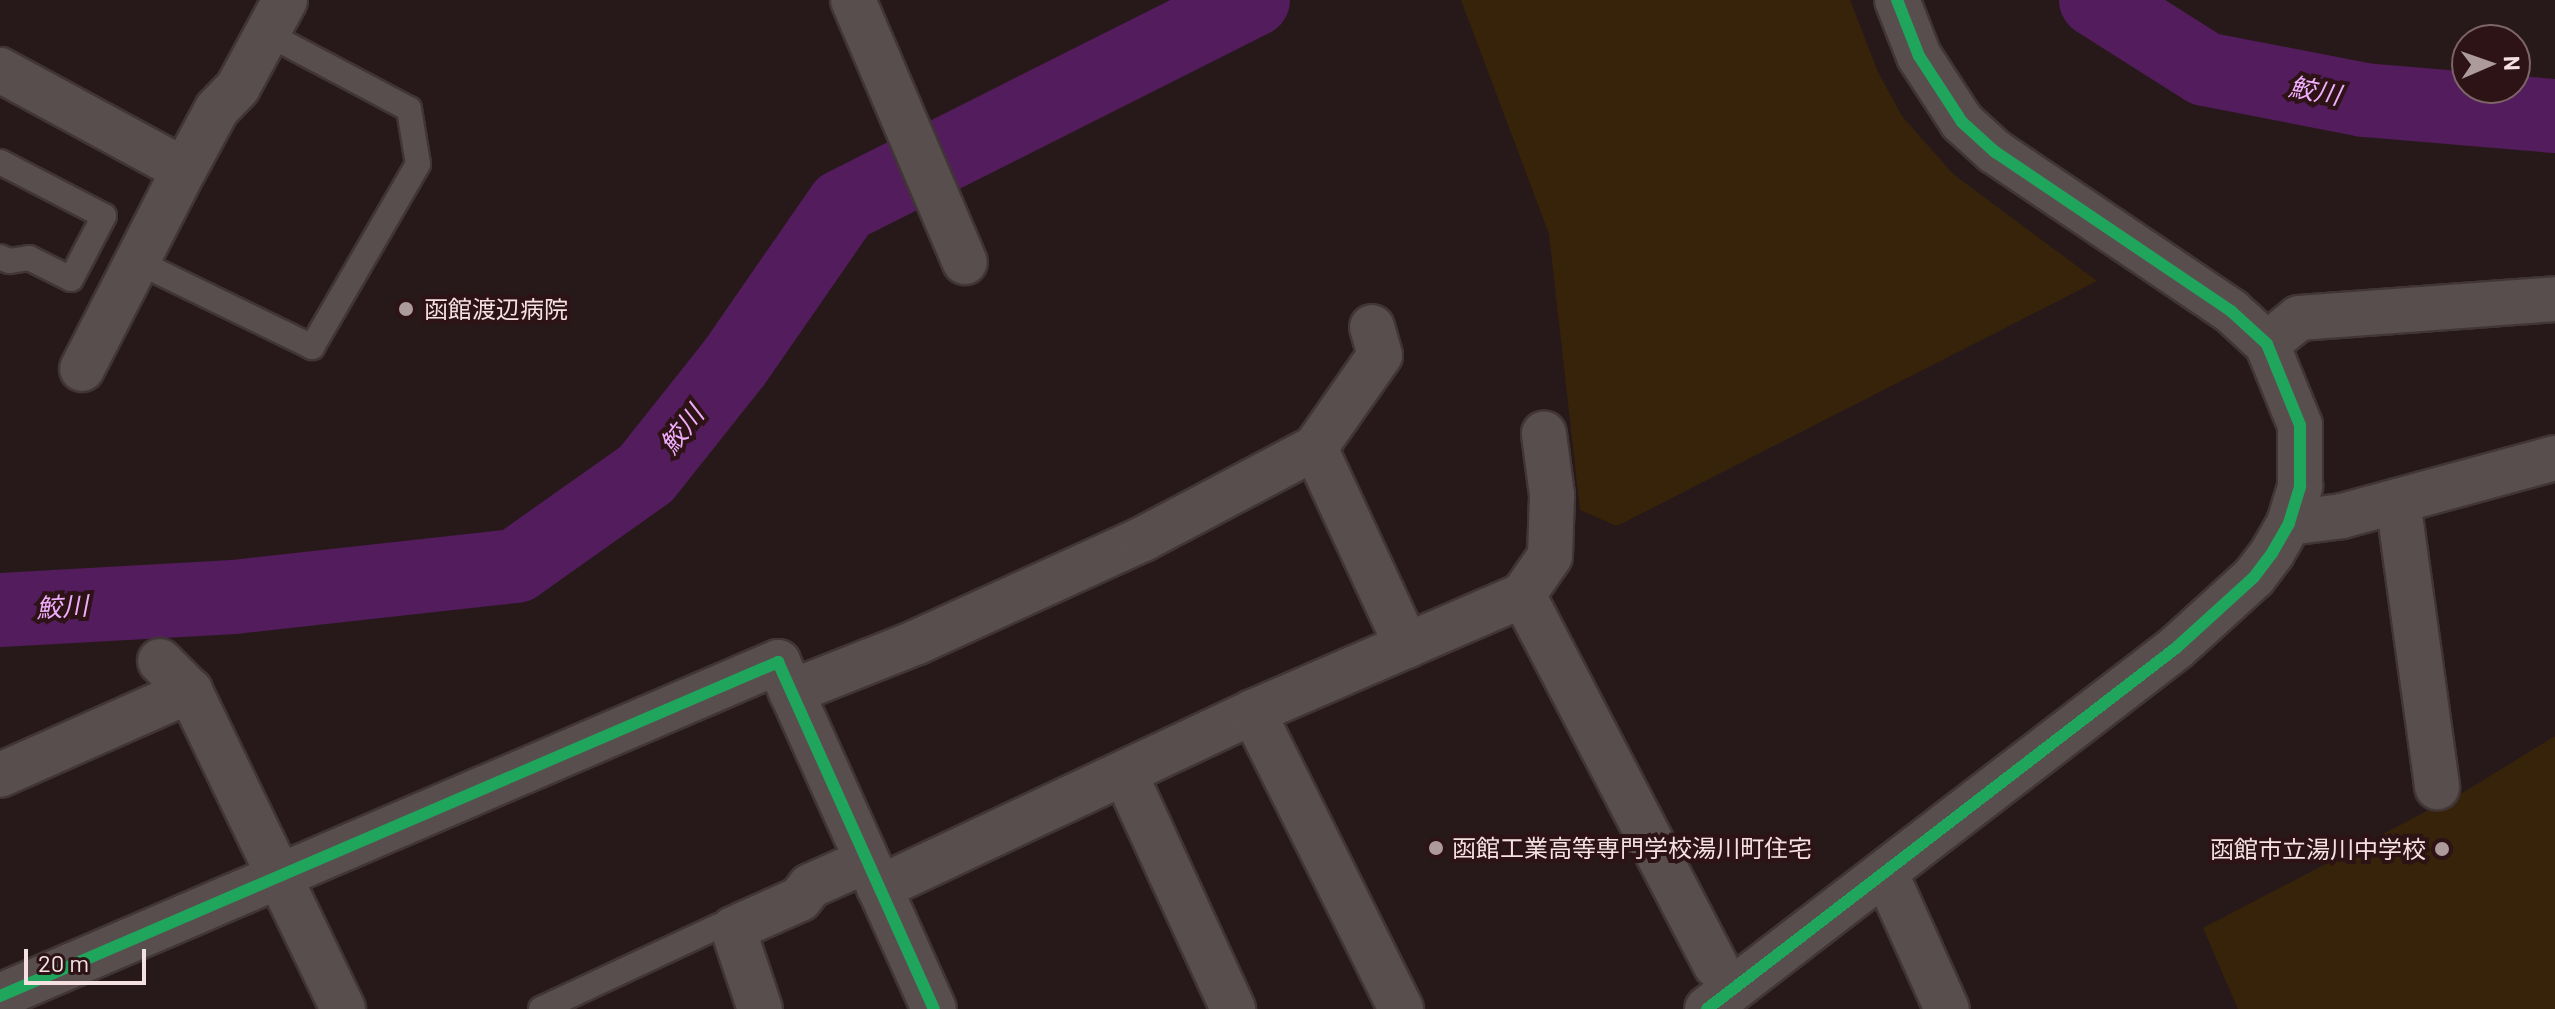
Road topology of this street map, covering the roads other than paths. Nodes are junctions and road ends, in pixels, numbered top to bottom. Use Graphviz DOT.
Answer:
graph roads {
  1 [pos="853,0"];
  2 [pos="1897,0"];
  3 [pos="274,16"];
  4 [pos="0,70"];
  5 [pos="0,162"];
  6 [pos="184,170"];
  7 [pos="0,257"];
  8 [pos="138,262"];
  9 [pos="965,262"];
  10 [pos="2555,299"];
  11 [pos="1372,327"];
  12 [pos="2267,344"];
  13 [pos="82,369"];
  14 [pos="1544,434"];
  15 [pos="1315,448"];
  16 [pos="2555,458"];
  17 [pos="2398,501"];
  18 [pos="2289,523"];
  19 [pos="1523,595"];
  20 [pos="1407,646"];
  21 [pos="160,661"];
  22 [pos="190,691"];
  23 [pos="791,692"];
  24 [pos="1253,712"];
  25 [pos="1125,774"];
  26 [pos="0,775"];
  27 [pos="2437,787"];
  28 [pos="1885,872"];
  29 [pos="873,874"];
  30 [pos="280,878"];
  31 [pos="733,929"];
  32 [pos="1716,966"];
  33 [pos="0,996"];
  34 [pos="343,1009"];
  35 [pos="541,1009"];
  36 [pos="760,1009"];
  37 [pos="934,1009"];
  38 [pos="1233,1009"];
  39 [pos="1401,1009"];
  40 [pos="1707,1009"];
  41 [pos="1947,1009"];
  1 -- 9 [label="street"];
  2 -- 12 [label="street"];
  3 -- 6 [label="street"];
  3 -- 8 [label="lane"];
  4 -- 6 [label="street"];
  5 -- 7 [label="lane"];
  6 -- 8 [label="street"];
  8 -- 13 [label="street"];
  10 -- 12 [label="street"];
  11 -- 15 [label="street"];
  12 -- 18 [label="street"];
  14 -- 19 [label="street"];
  15 -- 20 [label="street"];
  15 -- 23 [label="street"];
  16 -- 17 [label="street"];
  17 -- 18 [label="street"];
  17 -- 27 [label="street"];
  18 -- 28 [label="street"];
  19 -- 20 [label="street"];
  19 -- 32 [label="street"];
  20 -- 24 [label="street"];
  21 -- 22 [label="street"];
  22 -- 26 [label="street"];
  22 -- 30 [label="street"];
  23 -- 29 [label="street"];
  23 -- 30 [label="street"];
  24 -- 25 [label="street"];
  24 -- 39 [label="street"];
  25 -- 29 [label="street"];
  25 -- 38 [label="street"];
  28 -- 40 [label="street"];
  28 -- 41 [label="street"];
  29 -- 31 [label="street"];
  29 -- 37 [label="street"];
  30 -- 33 [label="street"];
  30 -- 34 [label="street"];
  31 -- 35 [label="lane"];
  31 -- 36 [label="street"];
}
